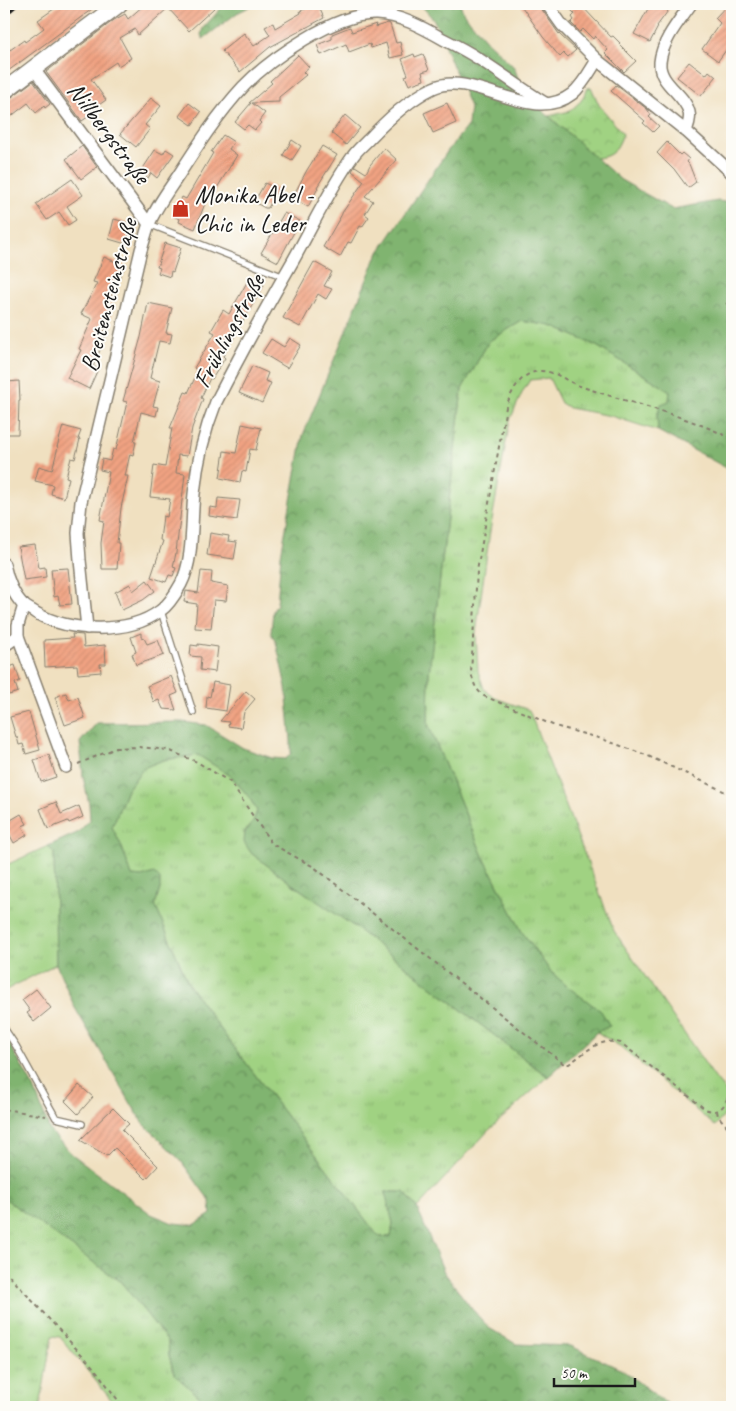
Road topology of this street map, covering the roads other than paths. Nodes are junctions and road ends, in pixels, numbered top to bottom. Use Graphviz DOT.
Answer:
graph roads {
  1 [pos="119,4"];
  2 [pos="547,4"];
  3 [pos="691,4"];
  4 [pos="597,60"];
  5 [pos="33,68"];
  6 [pos="4,91"];
  7 [pos="546,103"];
  8 [pos="686,131"];
  9 [pos="732,173"];
  10 [pos="149,224"];
  11 [pos="284,277"];
  12 [pos="4,564"];
  13 [pos="24,606"];
  14 [pos="161,610"];
  15 [pos="87,628"];
  16 [pos="18,636"];
  17 [pos="4,646"];
  18 [pos="193,712"];
  19 [pos="66,767"];
  20 [pos="4,1028"];
  21 [pos="82,1124"];
  1 -- 5 [label="main road"];
  2 -- 4 [label="street"];
  3 -- 8 [label="street"];
  4 -- 7 [label="street"];
  4 -- 8 [label="street"];
  5 -- 6 [label="main road"];
  5 -- 10 [label="street, Nillbergstraße"];
  7 -- 10 [label="street, Breitensteinstraße"];
  7 -- 11 [label="street, Frühlingstraße"];
  8 -- 9 [label="street"];
  10 -- 11 [label="lane"];
  10 -- 15 [label="street, Breitensteinstraße"];
  11 -- 14 [label="street, Frühlingstraße"];
  12 -- 13 [label="street"];
  13 -- 15 [label="street, Frühlingstraße"];
  13 -- 16 [label="street"];
  14 -- 15 [label="street, Frühlingstraße"];
  14 -- 18 [label="lane"];
  16 -- 17 [label="street"];
  16 -- 19 [label="street"];
  20 -- 21 [label="lane"];
}
